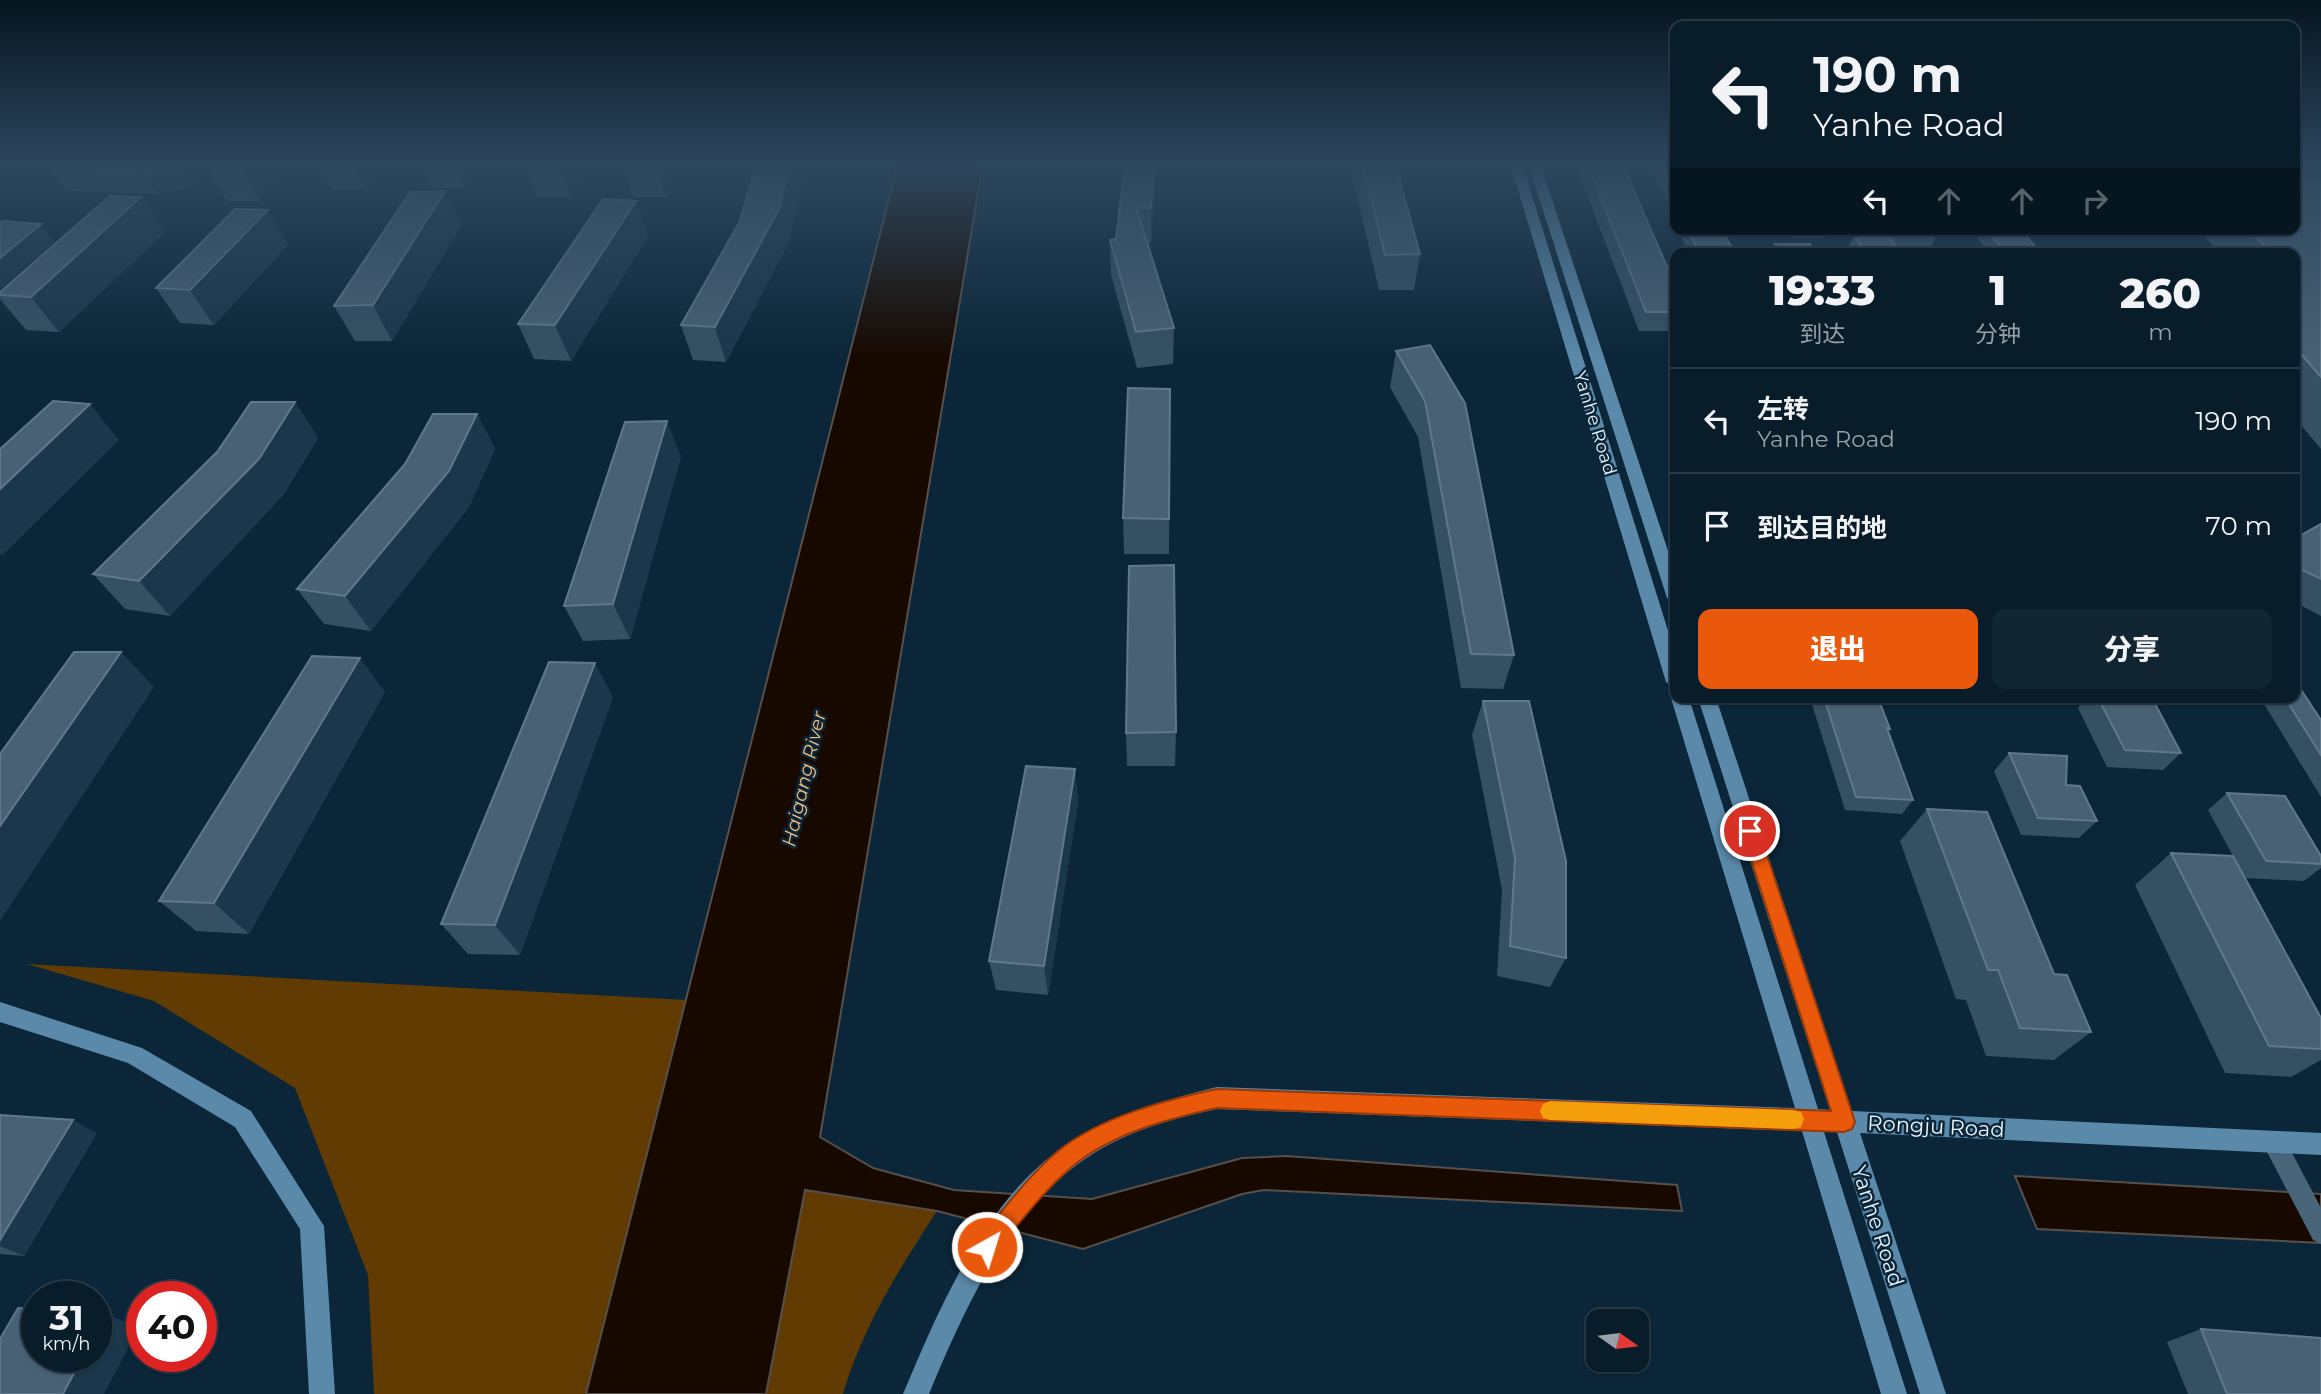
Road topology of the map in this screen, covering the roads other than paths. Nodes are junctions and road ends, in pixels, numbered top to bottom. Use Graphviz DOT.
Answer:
graph roads {
  1 [pos="1536,228"];
  2 [pos="1555,228"];
  3 [pos="1670,583"];
  4 [pos="1670,666"];
  5 [pos="1682,703"];
  6 [pos="1709,703"];
  7 [pos="0,1013"];
  8 [pos="1811,1120"];
  9 [pos="1844,1122"];
  10 [pos="2274,1142"];
  11 [pos="2321,1144"];
  12 [pos="2321,1231"];
  13 [pos="921,1386"];
  14 [pos="322,1394"];
  15 [pos="1894,1394"];
  16 [pos="1933,1394"];
  1 -- 4 [label="street, Yanhe Road"];
  2 -- 3 [label="street, Yanhe Road"];
  5 -- 8 [label="street, Yanhe Road"];
  6 -- 9 [label="street, Yanhe Road"];
  7 -- 14 [label="street"];
  8 -- 9 [label="street, Rongju Road"];
  8 -- 13 [label="street, Rongju Road"];
  8 -- 15 [label="street, Yanhe Road"];
  9 -- 10 [label="street, Rongju Road"];
  9 -- 16 [label="street, Yanhe Road"];
  10 -- 11 [label="street, Rongju Road"];
  10 -- 12 [label="street"];
}
